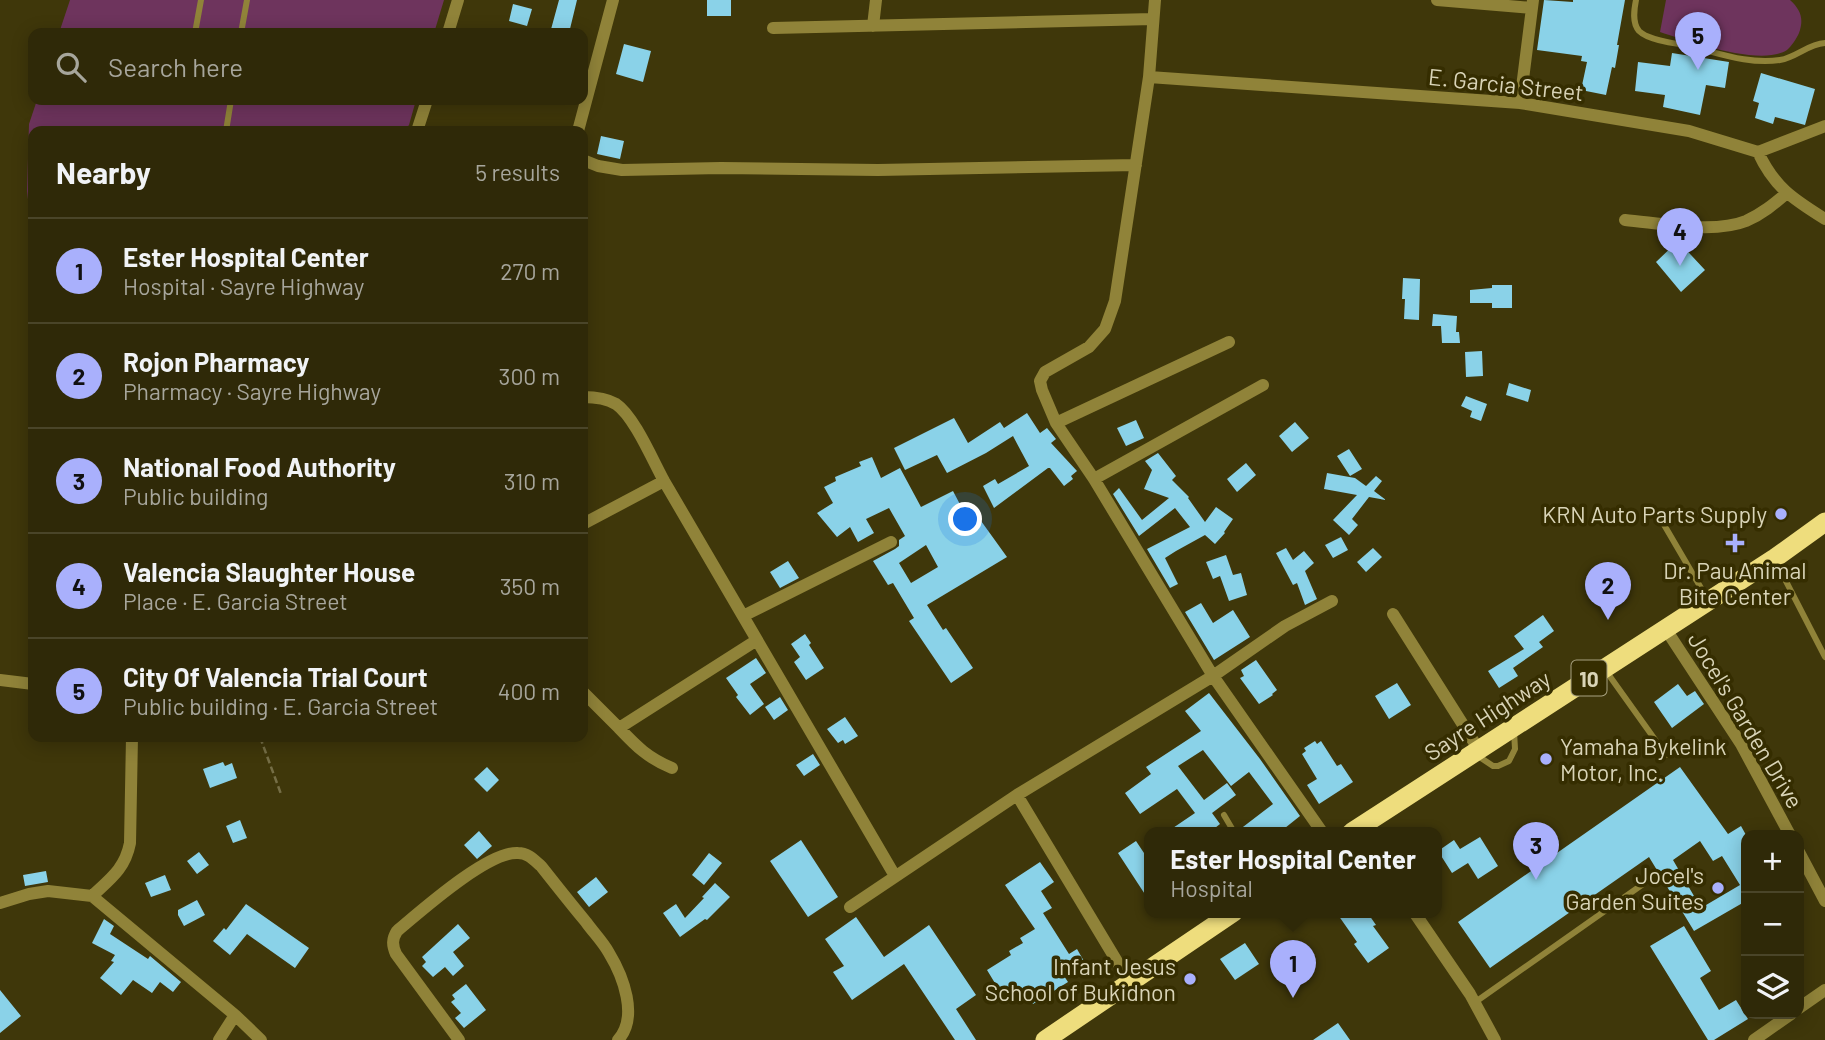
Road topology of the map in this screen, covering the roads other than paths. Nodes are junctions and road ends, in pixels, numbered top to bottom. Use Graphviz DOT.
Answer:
graph roads {
  1 [pos="201,0"];
  2 [pos="247,0"];
  3 [pos="458,0"];
  4 [pos="613,0"];
  5 [pos="876,0"];
  6 [pos="1156,0"];
  7 [pos="1437,0"];
  8 [pos="1636,0"];
  9 [pos="1532,4"];
  10 [pos="1153,19"];
  11 [pos="873,26"];
  12 [pos="196,28"];
  13 [pos="243,28"];
  14 [pos="449,28"];
  15 [pos="773,28"];
  16 [pos="1825,43"];
  17 [pos="1149,77"];
  18 [pos="588,94"];
  19 [pos="1520,103"];
  20 [pos="230,105"];
  21 [pos="425,105"];
  22 [pos="585,105"];
  23 [pos="227,126"];
  24 [pos="419,126"];
  25 [pos="579,126"];
  26 [pos="1825,126"];
  27 [pos="1758,152"];
  28 [pos="588,162"];
  29 [pos="1136,165"];
  30 [pos="1787,193"];
  31 [pos="1825,219"];
  32 [pos="1625,220"];
  33 [pos="1229,342"];
  34 [pos="1263,385"];
  35 [pos="588,397"];
  36 [pos="1056,423"];
  37 [pos="1094,479"];
  38 [pos="664,481"];
  39 [pos="588,521"];
  40 [pos="1825,522"];
  41 [pos="1663,523"];
  42 [pos="891,542"];
  43 [pos="1774,558"];
  44 [pos="1708,600"];
  45 [pos="1332,601"];
  46 [pos="1393,614"];
  47 [pos="743,616"];
  48 [pos="1665,628"];
  49 [pos="757,640"];
  50 [pos="1825,657"];
  51 [pos="1604,668"];
  52 [pos="1213,676"];
  53 [pos="0,680"];
  54 [pos="28,683"];
  55 [pos="588,697"];
  56 [pos="620,728"];
  57 [pos="132,742"];
  58 [pos="1476,752"];
  59 [pos="1666,755"];
  60 [pos="673,768"];
  61 [pos="1017,795"];
  62 [pos="1224,815"];
  63 [pos="1231,827"];
  64 [pos="1319,827"];
  65 [pos="1361,827"];
  66 [pos="1787,830"];
  67 [pos="1804,861"];
  68 [pos="895,876"];
  69 [pos="1646,882"];
  70 [pos="92,896"];
  71 [pos="1825,901"];
  72 [pos="0,903"];
  73 [pos="850,907"];
  74 [pos="1225,918"];
  75 [pos="1418,918"];
  76 [pos="1130,983"];
  77 [pos="1825,990"];
  78 [pos="1475,1003"];
  79 [pos="1804,1005"];
  80 [pos="236,1015"];
  81 [pos="1784,1019"];
  82 [pos="219,1040"];
  83 [pos="261,1040"];
  84 [pos="459,1040"];
  85 [pos="618,1040"];
  86 [pos="1045,1040"];
  87 [pos="1495,1040"];
  88 [pos="1754,1040"];
  1 -- 12 [label="lane"];
  2 -- 13 [label="lane"];
  3 -- 14 [label="street"];
  4 -- 18 [label="street"];
  5 -- 11 [label="street"];
  6 -- 10 [label="street"];
  7 -- 9 [label="street"];
  8 -- 16 [label="lane"];
  9 -- 19 [label="street"];
  10 -- 11 [label="street"];
  10 -- 17 [label="street"];
  11 -- 15 [label="street"];
  17 -- 19 [label="street, E. Garcia Street"];
  17 -- 29 [label="street"];
  19 -- 27 [label="street, E. Garcia Street"];
  20 -- 23 [label="lane"];
  21 -- 24 [label="street"];
  22 -- 25 [label="street"];
  26 -- 27 [label="street"];
  27 -- 30 [label="street"];
  28 -- 29 [label="street"];
  29 -- 36 [label="street"];
  30 -- 31 [label="street"];
  30 -- 32 [label="street"];
  33 -- 36 [label="street"];
  34 -- 37 [label="street"];
  35 -- 38 [label="street"];
  36 -- 37 [label="street"];
  37 -- 52 [label="street"];
  38 -- 39 [label="street"];
  38 -- 47 [label="street"];
  40 -- 43 [label="highway, Sayre Highway / 10"];
  41 -- 44 [label="lane"];
  42 -- 47 [label="street"];
  43 -- 44 [label="highway, Sayre Highway / 10"];
  43 -- 50 [label="lane"];
  44 -- 48 [label="highway, Sayre Highway / 10"];
  45 -- 52 [label="street"];
  46 -- 58 [label="street"];
  47 -- 49 [label="street"];
  48 -- 51 [label="highway, Sayre Highway / 10"];
  48 -- 66 [label="street, Jocel's Garden Drive"];
  49 -- 56 [label="street"];
  49 -- 68 [label="street"];
  51 -- 58 [label="highway, Sayre Highway / 10"];
  51 -- 59 [label="lane"];
  52 -- 61 [label="street"];
  52 -- 64 [label="street"];
  53 -- 54 [label="street"];
  55 -- 56 [label="street"];
  56 -- 60 [label="street"];
  57 -- 70 [label="street"];
  58 -- 65 [label="highway, Sayre Highway / 10"];
  61 -- 68 [label="street"];
  61 -- 76 [label="street"];
  62 -- 63 [label="lane"];
  67 -- 71 [label="street"];
  68 -- 73 [label="street"];
  69 -- 78 [label="lane"];
  70 -- 72 [label="street"];
  70 -- 80 [label="street"];
  74 -- 76 [label="highway"];
  75 -- 78 [label="street"];
  76 -- 86 [label="highway"];
  77 -- 79 [label="street"];
  78 -- 87 [label="street"];
  80 -- 82 [label="street"];
  80 -- 83 [label="street"];
  81 -- 88 [label="street"];
  84 -- 85 [label="street"];
}
